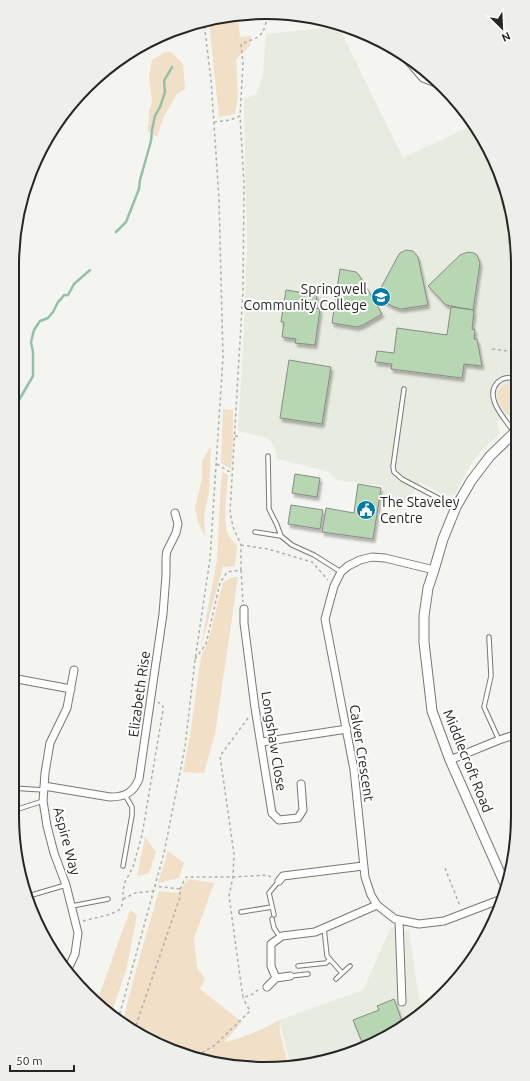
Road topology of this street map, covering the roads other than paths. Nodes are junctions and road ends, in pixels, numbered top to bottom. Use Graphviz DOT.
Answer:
graph roads {
  1 [pos="511,378"];
  2 [pos="404,389"];
  3 [pos="511,426"];
  4 [pos="511,437"];
  5 [pos="268,456"];
  6 [pos="456,508"];
  7 [pos="175,513"];
  8 [pos="255,532"];
  9 [pos="281,536"];
  10 [pos="434,570"];
  11 [pos="341,572"];
  12 [pos="244,609"];
  13 [pos="489,637"];
  14 [pos="74,670"];
  15 [pos="19,679"];
  16 [pos="71,689"];
  17 [pos="347,729"];
  18 [pos="511,736"];
  19 [pos="498,740"];
  20 [pos="262,742"];
  21 [pos="450,760"];
  22 [pos="301,784"];
  23 [pos="19,788"];
  24 [pos="44,788"];
  25 [pos="125,794"];
  26 [pos="43,801"];
  27 [pos="19,809"];
  28 [pos="123,866"];
  29 [pos="364,866"];
  30 [pos="503,880"];
  31 [pos="279,882"];
  32 [pos="66,886"];
  33 [pos="32,895"];
  34 [pos="108,899"];
  35 [pos="495,901"];
  36 [pos="377,905"];
  37 [pos="72,906"];
  38 [pos="272,907"];
  39 [pos="241,912"];
  40 [pos="399,920"];
  41 [pos="324,928"];
  42 [pos="280,938"];
  43 [pos="330,959"];
  44 [pos="70,966"];
  45 [pos="298,966"];
  46 [pos="350,966"];
  47 [pos="342,973"];
  48 [pos="308,974"];
  49 [pos="290,976"];
  50 [pos="276,978"];
  51 [pos="336,979"];
  52 [pos="267,987"];
  53 [pos="402,1002"];
  1 -- 3 [label="lane"];
  2 -- 6 [label="lane"];
  4 -- 6 [label="street, Middlecroft Road"];
  5 -- 9 [label="lane"];
  6 -- 10 [label="street, Middlecroft Road"];
  7 -- 25 [label="street, Elizabeth Rise"];
  8 -- 9 [label="lane"];
  9 -- 11 [label="lane"];
  10 -- 11 [label="street"];
  10 -- 21 [label="street, Middlecroft Road"];
  11 -- 17 [label="street, Calver Crescent"];
  12 -- 20 [label="street, Longshaw Close"];
  13 -- 19 [label="lane"];
  14 -- 16 [label="street, Aspire Way"];
  15 -- 16 [label="street"];
  16 -- 24 [label="street, Aspire Way"];
  17 -- 20 [label="street"];
  17 -- 29 [label="street, Calver Crescent"];
  18 -- 19 [label="street"];
  19 -- 21 [label="street"];
  20 -- 22 [label="street, Longshaw Close"];
  21 -- 30 [label="street, Middlecroft Road"];
  23 -- 24 [label="lane"];
  24 -- 25 [label="street"];
  24 -- 26 [label="street, Aspire Way"];
  25 -- 28 [label="lane"];
  26 -- 27 [label="lane"];
  26 -- 32 [label="street, Aspire Way"];
  29 -- 31 [label="street"];
  29 -- 36 [label="street, Calver Crescent"];
  31 -- 38 [label="lane"];
  32 -- 33 [label="lane"];
  32 -- 37 [label="street, Aspire Way"];
  34 -- 37 [label="lane"];
  35 -- 40 [label="street, Calver Crescent"];
  36 -- 40 [label="street, Calver Crescent"];
  36 -- 41 [label="street"];
  37 -- 44 [label="street, Aspire Way"];
  38 -- 39 [label="lane"];
  38 -- 42 [label="lane"];
  40 -- 53 [label="street"];
  41 -- 42 [label="street"];
  41 -- 43 [label="lane"];
  42 -- 50 [label="street"];
  43 -- 45 [label="lane"];
  43 -- 47 [label="lane"];
  46 -- 47 [label="lane"];
  47 -- 51 [label="lane"];
  48 -- 49 [label="lane"];
  49 -- 50 [label="street"];
  50 -- 52 [label="street"];
}
